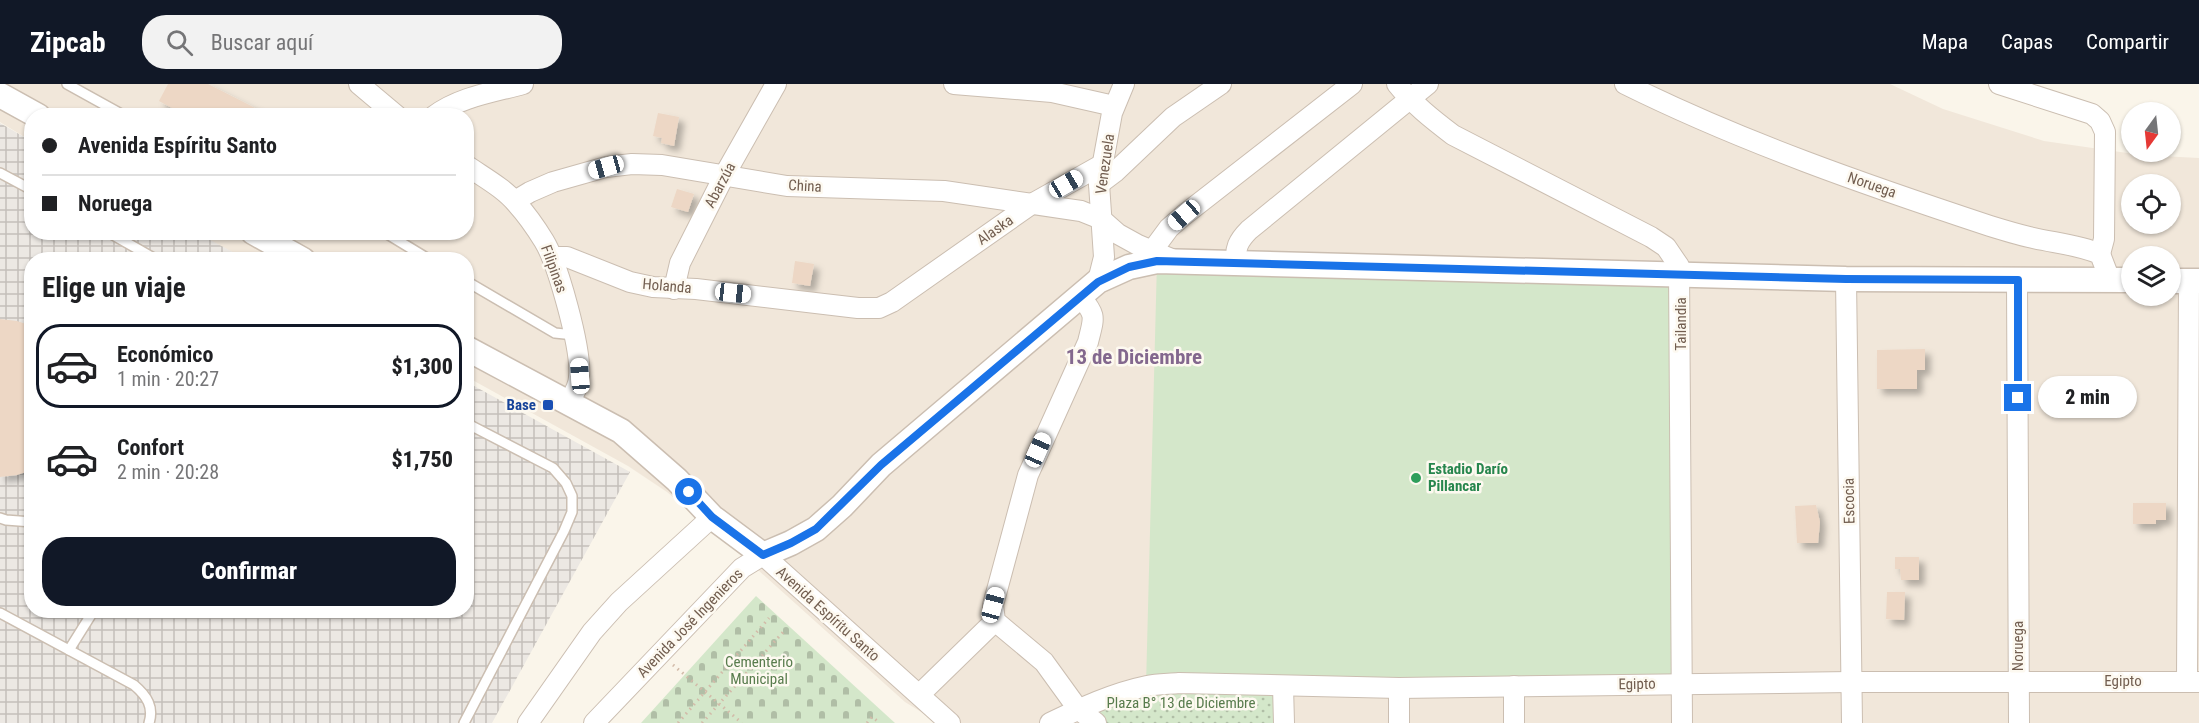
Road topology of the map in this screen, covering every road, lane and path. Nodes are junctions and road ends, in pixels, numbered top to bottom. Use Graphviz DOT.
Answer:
graph roads {
  1 [pos="67,84"];
  2 [pos="359,84"];
  3 [pos="523,84"];
  4 [pos="776,84"];
  5 [pos="954,84"];
  6 [pos="1124,84"];
  7 [pos="1221,84"];
  8 [pos="1352,84"];
  9 [pos="1397,84"];
  10 [pos="1428,84"];
  11 [pos="1625,84"];
  12 [pos="1999,84"];
  13 [pos="0,95"];
  14 [pos="1410,100"];
  15 [pos="1114,106"];
  16 [pos="24,108"];
  17 [pos="110,108"];
  18 [pos="388,108"];
  19 [pos="449,108"];
  20 [pos="1103,164"];
  21 [pos="474,171"];
  22 [pos="0,173"];
  23 [pos="724,176"];
  24 [pos="1099,184"];
  25 [pos="24,186"];
  26 [pos="515,201"];
  27 [pos="1030,205"];
  28 [pos="1101,219"];
  29 [pos="122,240"];
  30 [pos="267,240"];
  31 [pos="397,240"];
  32 [pos="1152,250"];
  33 [pos="143,252"];
  34 [pos="289,252"];
  35 [pos="417,252"];
  36 [pos="2100,254"];
  37 [pos="552,257"];
  38 [pos="1179,262"];
  39 [pos="1236,263"];
  40 [pos="1680,274"];
  41 [pos="1846,279"];
  42 [pos="2018,280"];
  43 [pos="2121,280"];
  44 [pos="2186,281"];
  45 [pos="474,286"];
  46 [pos="674,289"];
  47 [pos="1089,289"];
  48 [pos="892,302"];
  49 [pos="574,335"];
  50 [pos="474,352"];
  51 [pos="569,402"];
  52 [pos="474,427"];
  53 [pos="712,517"];
  54 [pos="0,518"];
  55 [pos="24,521"];
  56 [pos="763,555"];
  57 [pos="0,613"];
  58 [pos="89,618"];
  59 [pos="769,618"];
  60 [pos="994,621"];
  61 [pos="784,631"];
  62 [pos="69,650"];
  63 [pos="660,654"];
  64 [pos="2018,681"];
  65 [pos="1851,682"];
  66 [pos="2193,682"];
  67 [pos="1682,684"];
  68 [pos="1283,686"];
  69 [pos="1514,686"];
  70 [pos="1399,688"];
  71 [pos="706,693"];
  72 [pos="920,694"];
  73 [pos="719,704"];
  74 [pos="1078,710"];
  75 [pos="148,723"];
  76 [pos="464,723"];
  77 [pos="528,723"];
  78 [pos="594,723"];
  79 [pos="678,723"];
  80 [pos="702,723"];
  81 [pos="742,723"];
  82 [pos="867,723"];
  83 [pos="880,723"];
  84 [pos="950,723"];
  85 [pos="1050,723"];
  86 [pos="1096,723"];
  87 [pos="1284,723"];
  88 [pos="1399,723"];
  89 [pos="1514,723"];
  90 [pos="1682,723"];
  91 [pos="1852,723"];
  92 [pos="2019,723"];
  1 -- 17 [label="lane"];
  2 -- 18 [label="street"];
  3 -- 19 [label="street"];
  4 -- 23 [label="street, Abarzúa"];
  5 -- 15 [label="street"];
  6 -- 15 [label="street, Venezuela"];
  7 -- 24 [label="street"];
  8 -- 32 [label="street"];
  9 -- 14 [label="street, Tailandia"];
  10 -- 14 [label="street"];
  11 -- 36 [label="street, Noruega"];
  12 -- 36 [label="street"];
  13 -- 16 [label="street"];
  14 -- 39 [label="street"];
  14 -- 40 [label="street, Tailandia"];
  15 -- 20 [label="street, Venezuela"];
  20 -- 24 [label="street, Venezuela"];
  20 -- 27 [label="street, Alaska"];
  21 -- 26 [label="street, Filipinas"];
  22 -- 25 [label="lane"];
  23 -- 26 [label="street, China"];
  23 -- 27 [label="street, China"];
  23 -- 46 [label="street, Abarzúa"];
  24 -- 28 [label="street, Venezuela"];
  26 -- 37 [label="street, Filipinas"];
  27 -- 28 [label="street, China"];
  27 -- 48 [label="street, Alaska"];
  28 -- 32 [label="street, China"];
  28 -- 47 [label="street, Venezuela"];
  29 -- 33 [label="lane"];
  30 -- 34 [label="street"];
  31 -- 35 [label="lane"];
  32 -- 38 [label="street, China"];
  36 -- 43 [label="street"];
  37 -- 46 [label="street, Holanda"];
  37 -- 49 [label="street, Filipinas"];
  38 -- 39 [label="street, Avenida José Ingenieros"];
  38 -- 47 [label="street, Avenida José Ingenieros"];
  39 -- 40 [label="street, Avenida José Ingenieros"];
  40 -- 41 [label="street, Avenida José Ingenieros"];
  40 -- 67 [label="street, Tailandia"];
  41 -- 42 [label="street, Avenida José Ingenieros"];
  41 -- 65 [label="street, Escocia"];
  42 -- 43 [label="street, Avenida José Ingenieros"];
  42 -- 64 [label="street, Noruega"];
  44 -- 66 [label="street"];
  45 -- 49 [label="lane"];
  46 -- 48 [label="street, Holanda"];
  47 -- 56 [label="street, Avenida José Ingenieros"];
  47 -- 60 [label="street"];
  49 -- 51 [label="street, Filipinas"];
  50 -- 51 [label="street, Avenida Espíritu Santo"];
  51 -- 53 [label="street, Avenida Espíritu Santo"];
  52 -- 76 [label="lane"];
  53 -- 56 [label="street, Avenida Espíritu Santo"];
  53 -- 77 [label="street"];
  54 -- 55 [label="lane"];
  56 -- 63 [label="street, Avenida José Ingenieros"];
  56 -- 72 [label="street, Avenida Espíritu Santo"];
  57 -- 62 [label="lane"];
  58 -- 62 [label="lane"];
  59 -- 71 [label="path"];
  60 -- 72 [label="street"];
  60 -- 74 [label="street"];
  61 -- 73 [label="path"];
  62 -- 75 [label="lane"];
  63 -- 71 [label="path"];
  63 -- 78 [label="street, Avenida José Ingenieros"];
  64 -- 65 [label="street, Egipto"];
  64 -- 66 [label="street, Egipto"];
  64 -- 92 [label="street, Noruega"];
  65 -- 67 [label="street, Egipto"];
  65 -- 91 [label="street, Escocia"];
  67 -- 69 [label="street, Egipto"];
  67 -- 90 [label="street, Tailandia"];
  68 -- 70 [label="street, Egipto"];
  68 -- 74 [label="street, Egipto"];
  68 -- 87 [label="street"];
  69 -- 70 [label="street, Egipto"];
  69 -- 89 [label="street"];
  70 -- 88 [label="street"];
  71 -- 73 [label="path"];
  71 -- 79 [label="path"];
  72 -- 84 [label="street, Avenida Espíritu Santo"];
  73 -- 80 [label="path"];
  73 -- 81 [label="path"];
  74 -- 85 [label="street"];
  74 -- 86 [label="street"];
  82 -- 83 [label="path"];
}
